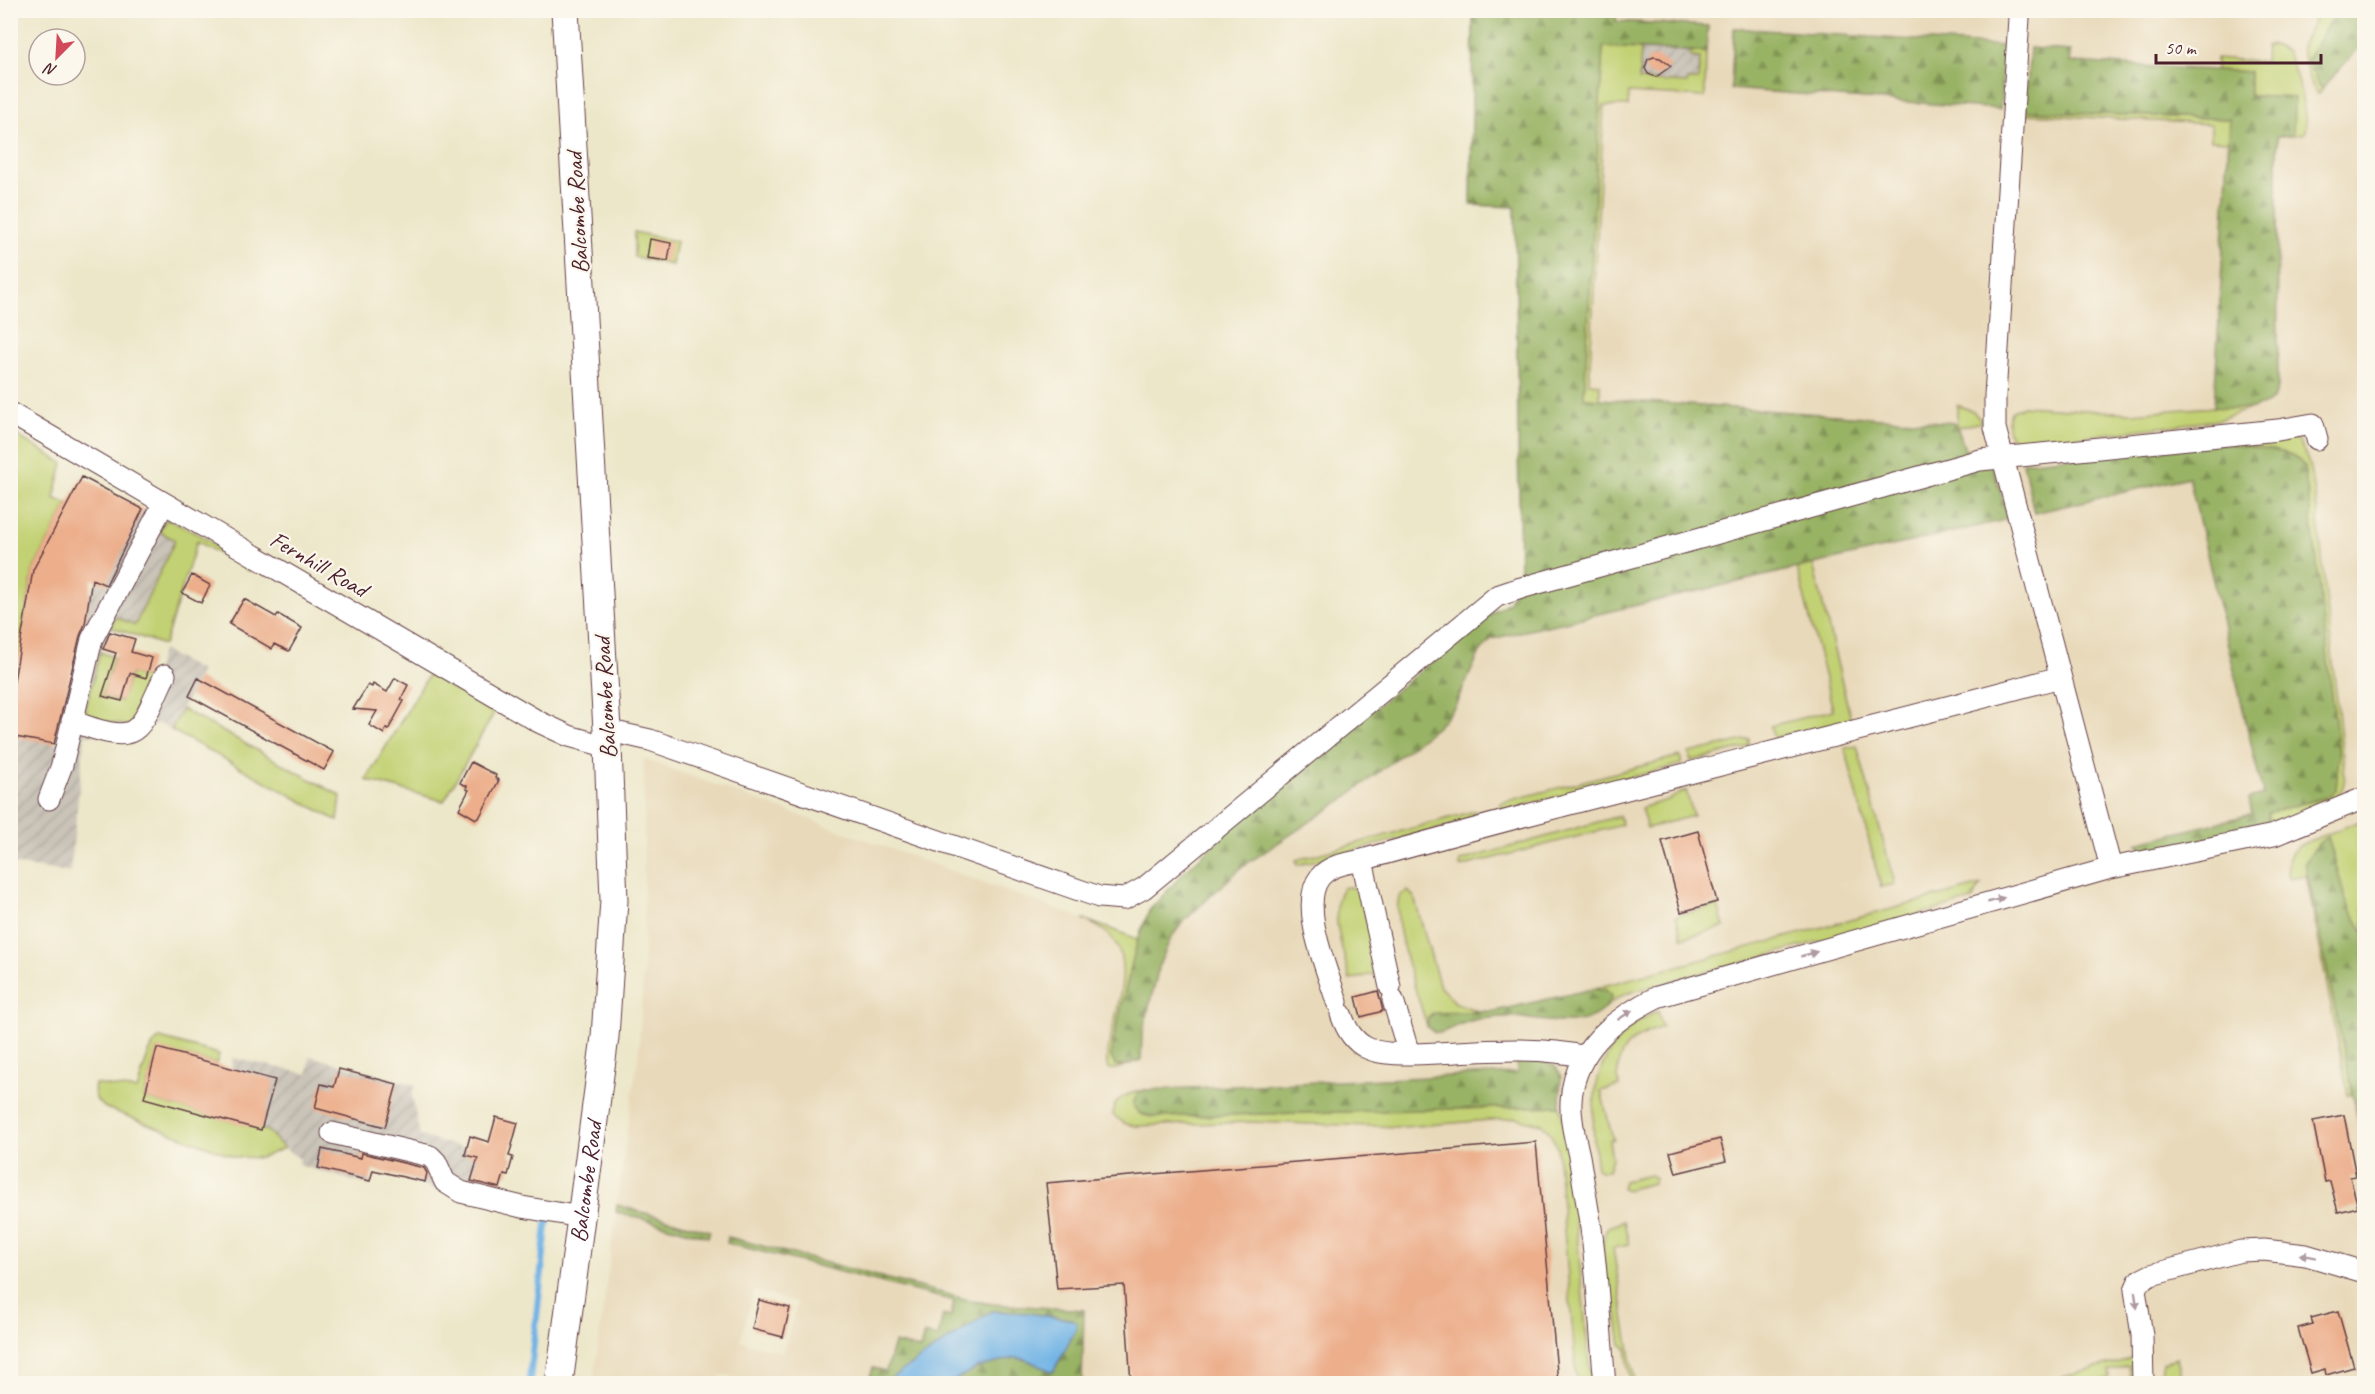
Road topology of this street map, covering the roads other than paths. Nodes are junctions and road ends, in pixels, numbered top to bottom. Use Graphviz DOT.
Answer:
graph roads {
  1 [pos="565,10"];
  2 [pos="2019,18"];
  3 [pos="10,413"];
  4 [pos="2317,439"];
  5 [pos="2001,457"];
  6 [pos="164,503"];
  7 [pos="165,675"];
  8 [pos="2060,677"];
  9 [pos="72,722"];
  10 [pos="607,738"];
  11 [pos="2364,798"];
  12 [pos="49,799"];
  13 [pos="1362,860"];
  14 [pos="2111,868"];
  15 [pos="1408,1054"];
  16 [pos="1585,1057"];
  17 [pos="332,1133"];
  18 [pos="581,1216"];
  19 [pos="2364,1272"];
  20 [pos="559,1383"];
  21 [pos="1605,1383"];
  22 [pos="2143,1383"];
  1 -- 10 [label="main road, Balcombe Road"];
  2 -- 5 [label="street"];
  3 -- 6 [label="street, Fernhill Road"];
  4 -- 5 [label="street, Fernhill Road"];
  5 -- 8 [label="street"];
  5 -- 10 [label="street, Fernhill Road"];
  6 -- 9 [label="street"];
  6 -- 10 [label="street, Fernhill Road"];
  7 -- 9 [label="street"];
  8 -- 13 [label="street"];
  8 -- 14 [label="street"];
  9 -- 12 [label="street"];
  10 -- 18 [label="main road, Balcombe Road"];
  11 -- 14 [label="street"];
  13 -- 15 [label="street"];
  13 -- 15 [label="street"];
  16 -- 14 [label="street, one-way"];
  15 -- 16 [label="street"];
  16 -- 21 [label="street"];
  17 -- 18 [label="street"];
  18 -- 20 [label="main road, Balcombe Road"];
  19 -- 22 [label="street, one-way"];
}
